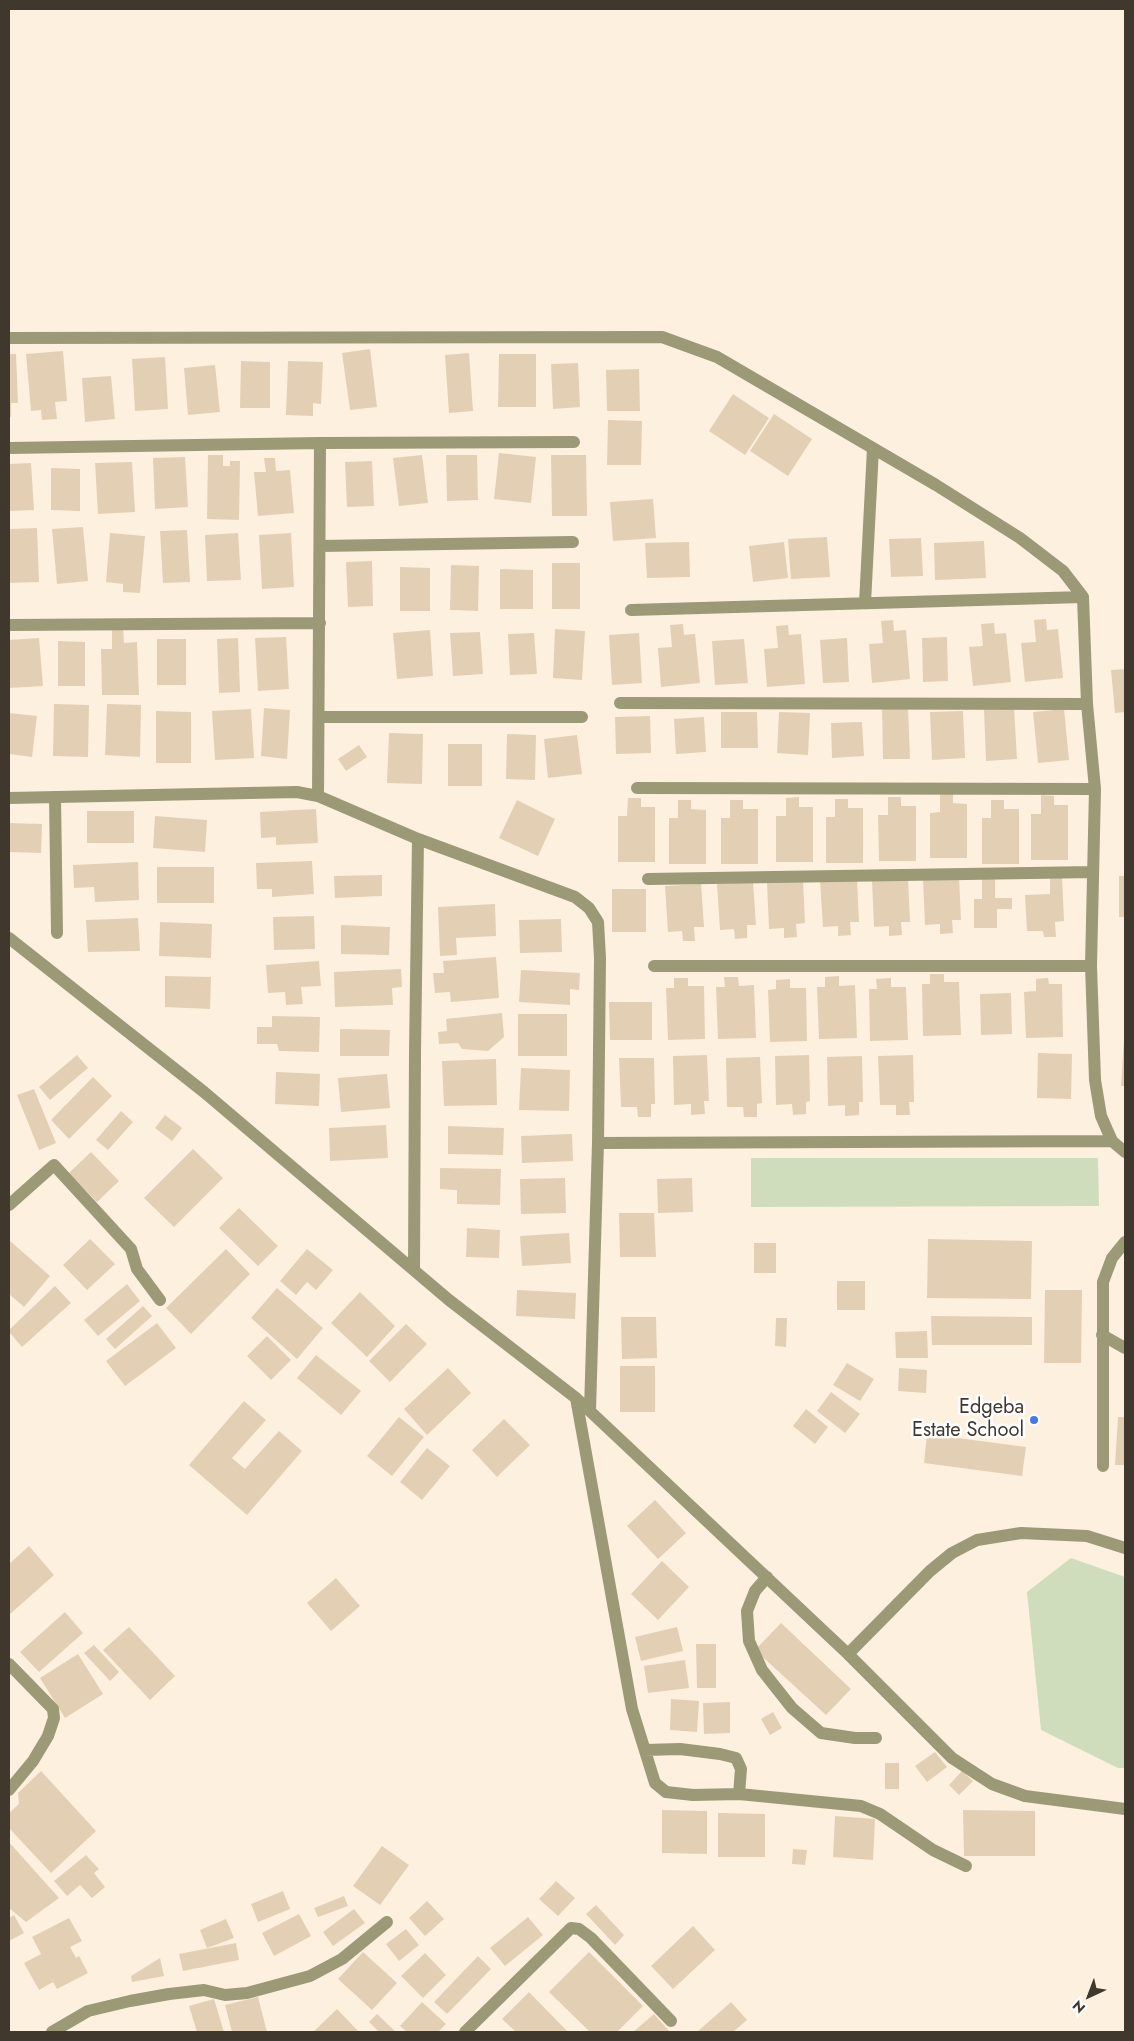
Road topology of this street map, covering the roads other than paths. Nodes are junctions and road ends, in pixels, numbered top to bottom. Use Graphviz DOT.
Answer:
graph roads {
  1 [pos="9,338"];
  2 [pos="574,442"];
  3 [pos="320,443"];
  4 [pos="9,448"];
  5 [pos="873,448"];
  6 [pos="573,542"];
  7 [pos="320,546"];
  8 [pos="1083,597"];
  9 [pos="865,603"];
  10 [pos="631,610"];
  11 [pos="320,623"];
  12 [pos="9,625"];
  13 [pos="620,703"];
  14 [pos="1087,704"];
  15 [pos="319,717"];
  16 [pos="582,718"];
  17 [pos="637,788"];
  18 [pos="1095,789"];
  19 [pos="318,796"];
  20 [pos="55,797"];
  21 [pos="9,798"];
  22 [pos="418,839"];
  23 [pos="1093,872"];
  24 [pos="648,879"];
  25 [pos="58,933"];
  26 [pos="9,938"];
  27 [pos="654,966"];
  28 [pos="1092,966"];
  29 [pos="1112,1141"];
  30 [pos="598,1143"];
  31 [pos="1125,1152"];
  32 [pos="9,1205"];
  33 [pos="1125,1242"];
  34 [pos="414,1270"];
  35 [pos="160,1300"];
  36 [pos="1102,1335"];
  37 [pos="1125,1348"];
  38 [pos="576,1398"];
  39 [pos="590,1410"];
  40 [pos="1103,1466"];
  41 [pos="1125,1548"];
  42 [pos="766,1577"];
  43 [pos="848,1654"];
  44 [pos="9,1664"];
  45 [pos="876,1738"];
  46 [pos="645,1750"];
  47 [pos="9,1790"];
  48 [pos="739,1794"];
  49 [pos="1125,1809"];
  50 [pos="966,1866"];
  51 [pos="387,1922"];
  52 [pos="671,2021"];
  53 [pos="52,2032"];
  54 [pos="465,2032"];
  1 -- 5 [label="street"];
  2 -- 3 [label="street"];
  3 -- 4 [label="street"];
  3 -- 7 [label="street"];
  5 -- 8 [label="street"];
  5 -- 9 [label="street"];
  6 -- 7 [label="street"];
  7 -- 11 [label="street"];
  8 -- 9 [label="street"];
  8 -- 14 [label="street"];
  9 -- 10 [label="street"];
  11 -- 12 [label="street"];
  11 -- 15 [label="street"];
  13 -- 14 [label="street"];
  14 -- 18 [label="street"];
  15 -- 16 [label="street"];
  15 -- 19 [label="street"];
  17 -- 18 [label="street"];
  18 -- 23 [label="street"];
  19 -- 20 [label="street"];
  19 -- 22 [label="street"];
  20 -- 21 [label="street"];
  20 -- 25 [label="street"];
  22 -- 30 [label="street"];
  22 -- 34 [label="street"];
  23 -- 24 [label="street"];
  23 -- 28 [label="street"];
  26 -- 34 [label="street"];
  27 -- 28 [label="street"];
  28 -- 29 [label="street"];
  29 -- 30 [label="street"];
  29 -- 31 [label="street"];
  30 -- 39 [label="street"];
  32 -- 35 [label="street"];
  33 -- 36 [label="street"];
  34 -- 38 [label="street"];
  36 -- 37 [label="street"];
  36 -- 40 [label="street"];
  38 -- 39 [label="street"];
  38 -- 46 [label="street"];
  39 -- 42 [label="street"];
  41 -- 43 [label="street"];
  42 -- 43 [label="street"];
  42 -- 45 [label="street"];
  43 -- 49 [label="street"];
  44 -- 47 [label="street"];
  46 -- 48 [label="street"];
  46 -- 48 [label="street"];
  48 -- 50 [label="street"];
  51 -- 53 [label="street"];
  52 -- 54 [label="street"];
}
